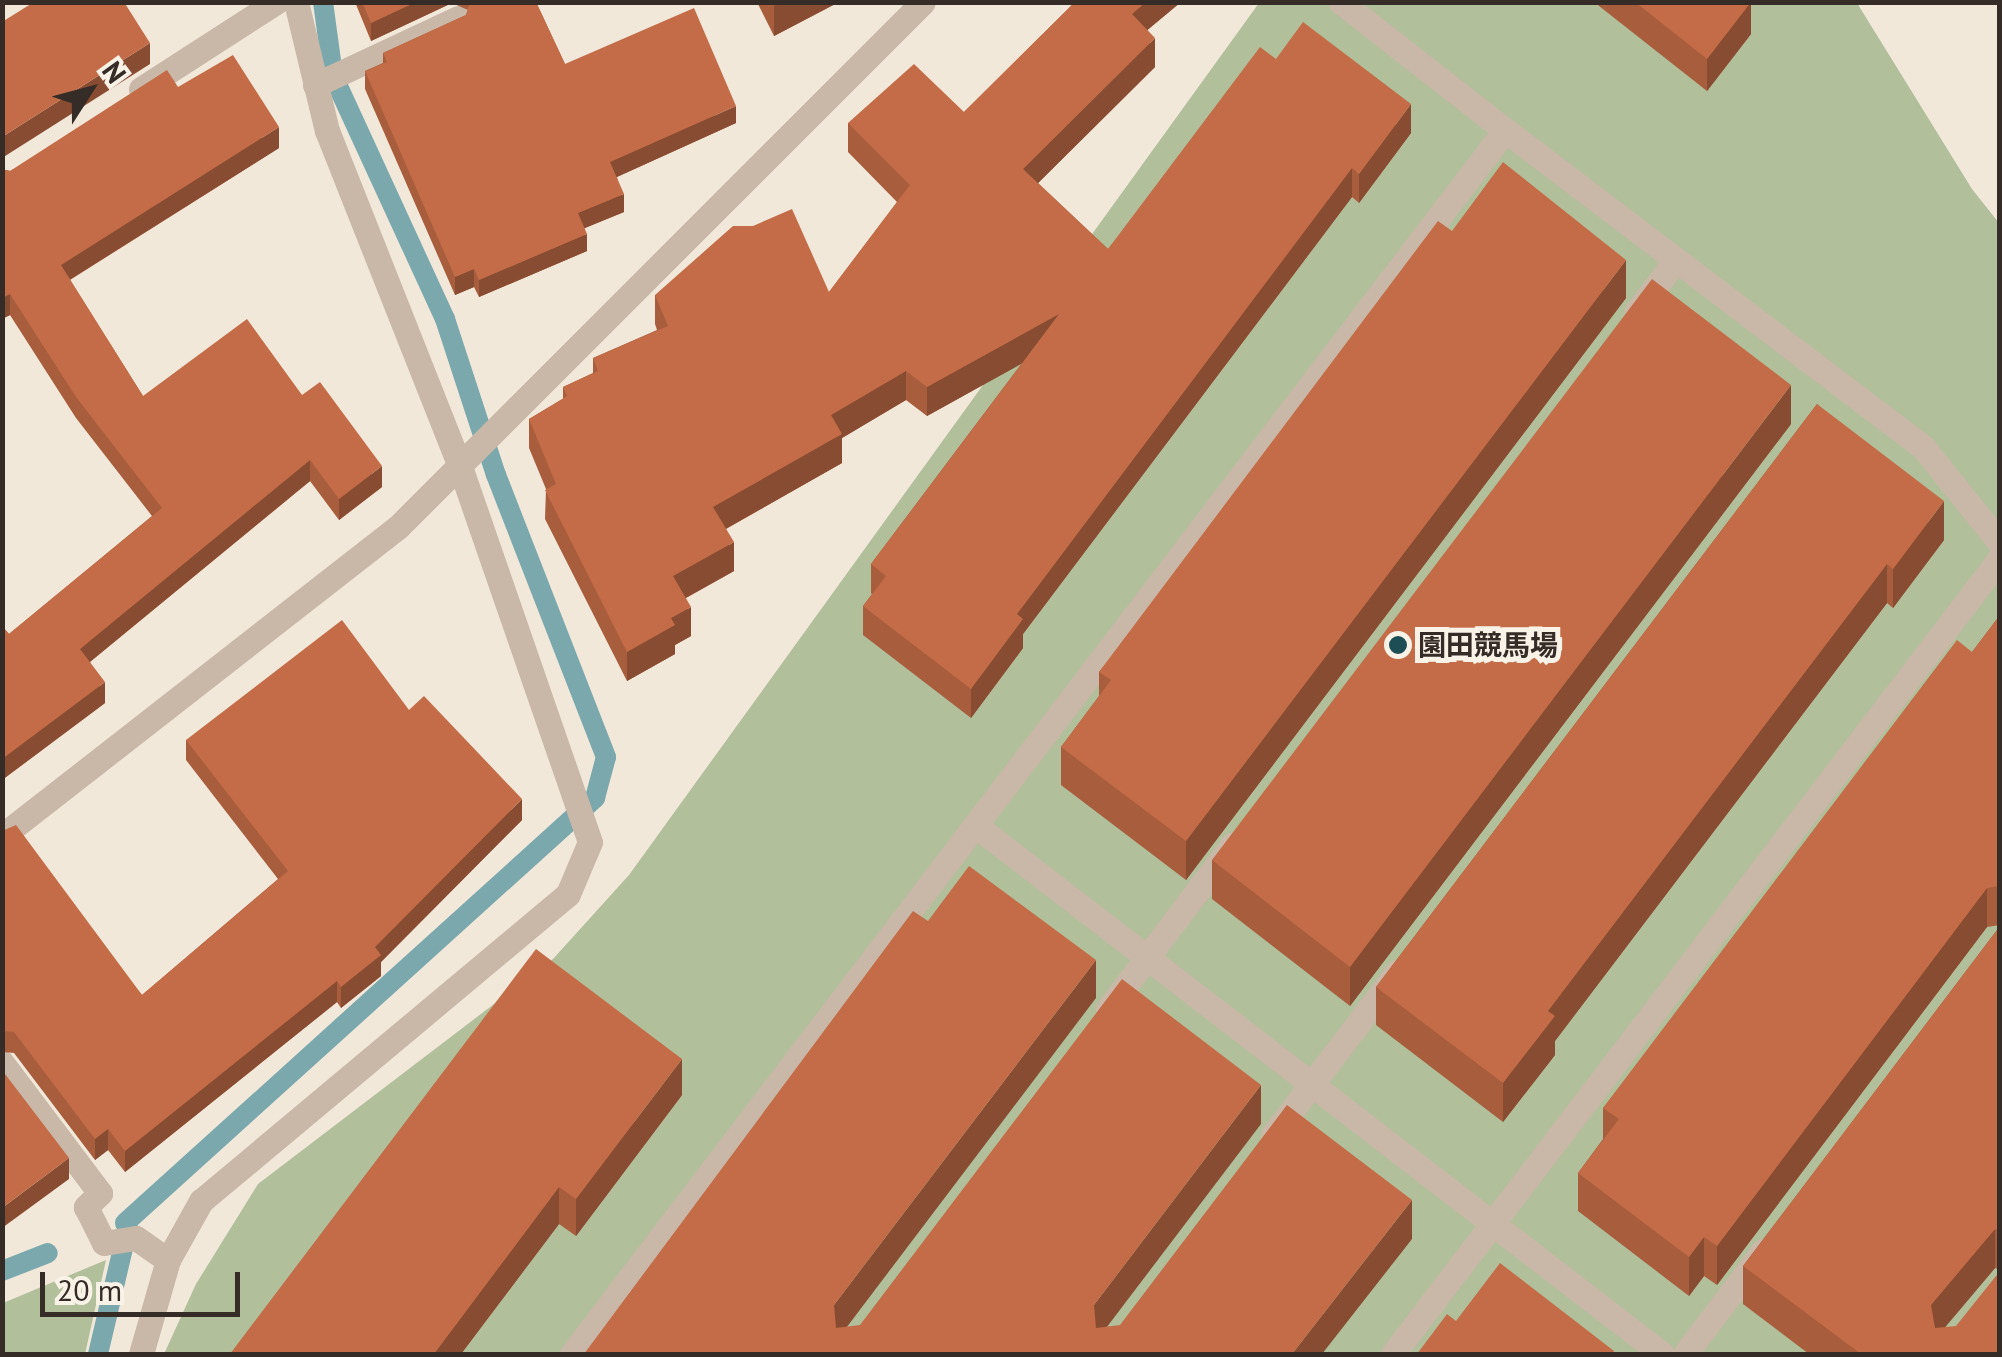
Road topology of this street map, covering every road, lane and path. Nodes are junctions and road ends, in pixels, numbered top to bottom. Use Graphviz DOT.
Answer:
graph roads {
  1 [pos="276,2"];
  2 [pos="296,2"];
  3 [pos="923,2"];
  4 [pos="1342,2"];
  5 [pos="458,18"];
  6 [pos="316,85"];
  7 [pos="115,106"];
  8 [pos="1506,130"];
  9 [pos="1676,260"];
  10 [pos="1616,339"];
  11 [pos="459,464"];
  12 [pos="2000,543"];
  13 [pos="2000,558"];
  14 [pos="975,826"];
  15 [pos="1243,831"];
  16 [pos="2,836"];
  17 [pos="1408,957"];
  18 [pos="1147,958"];
  19 [pos="1087,1037"];
  20 [pos="2,1063"];
  21 [pos="1312,1084"];
  22 [pos="1252,1164"];
  23 [pos="1492,1224"];
  24 [pos="1778,1231"];
  25 [pos="168,1260"];
  26 [pos="141,1354"];
  27 [pos="572,1354"];
  28 [pos="1393,1354"];
  29 [pos="1662,1354"];
  30 [pos="1685,1354"];
  1 -- 7 [label="street"];
  2 -- 6 [label="street"];
  3 -- 11 [label="street"];
  4 -- 8 [label="street"];
  5 -- 6 [label="street"];
  6 -- 11 [label="street"];
  8 -- 9 [label="street"];
  8 -- 14 [label="street"];
  9 -- 10 [label="street"];
  9 -- 12 [label="street"];
  11 -- 16 [label="street"];
  11 -- 25 [label="street"];
  13 -- 23 [label="street"];
  14 -- 18 [label="street"];
  14 -- 27 [label="street"];
  15 -- 18 [label="street"];
  17 -- 21 [label="street"];
  18 -- 19 [label="street"];
  18 -- 21 [label="street"];
  20 -- 25 [label="street"];
  21 -- 22 [label="street"];
  21 -- 23 [label="street"];
  23 -- 28 [label="street"];
  23 -- 29 [label="street"];
  24 -- 30 [label="street"];
  25 -- 26 [label="street"];
}
